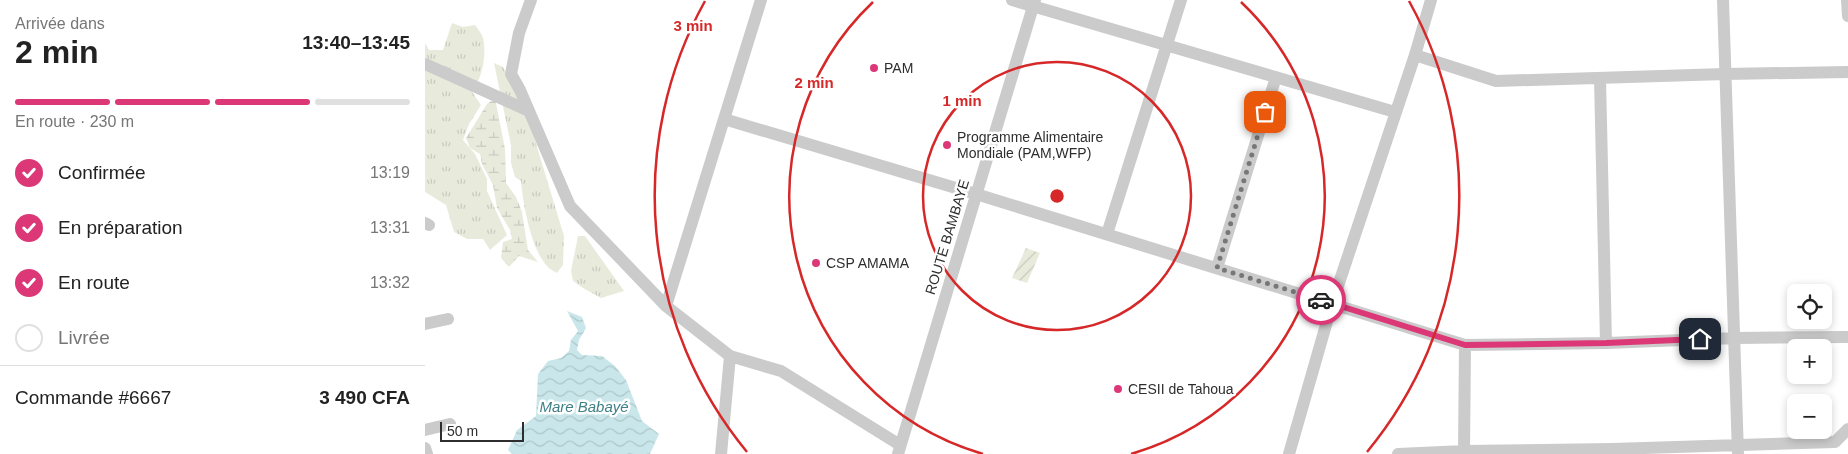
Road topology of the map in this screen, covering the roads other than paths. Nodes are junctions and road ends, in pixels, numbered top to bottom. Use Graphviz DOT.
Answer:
graph roads {
  1 [pos="531,0"];
  2 [pos="761,0"];
  3 [pos="1013,0"];
  4 [pos="1181,0"];
  5 [pos="1431,0"];
  6 [pos="1723,0"];
  7 [pos="1847,0"];
  8 [pos="1034,3"];
  9 [pos="1848,16"];
  10 [pos="1167,45"];
  11 [pos="1415,55"];
  12 [pos="425,64"];
  13 [pos="1848,72"];
  14 [pos="1725,74"];
  15 [pos="1276,77"];
  16 [pos="1600,78"];
  17 [pos="529,111"];
  18 [pos="1395,112"];
  19 [pos="724,119"];
  20 [pos="976,194"];
  21 [pos="1107,234"];
  22 [pos="1217,268"];
  23 [pos="1332,304"];
  24 [pos="666,306"];
  25 [pos="448,319"];
  26 [pos="425,324"];
  27 [pos="1848,337"];
  28 [pos="1735,338"];
  29 [pos="1606,343"];
  30 [pos="1465,345"];
  31 [pos="730,356"];
  32 [pos="450,424"];
  33 [pos="1848,429"];
  34 [pos="425,430"];
  35 [pos="425,448"];
  36 [pos="1738,449"];
  37 [pos="899,450"];
  38 [pos="1464,452"];
  39 [pos="427,454"];
  40 [pos="721,454"];
  41 [pos="1289,454"];
  42 [pos="1397,454"];
  1 -- 17 [label="street"];
  2 -- 19 [label="street"];
  3 -- 8 [label="street"];
  4 -- 10 [label="street"];
  5 -- 11 [label="street"];
  6 -- 14 [label="street"];
  7 -- 9 [label="street"];
  8 -- 10 [label="street"];
  8 -- 20 [label="street, ROUTE BAMBAYE"];
  10 -- 15 [label="street"];
  10 -- 21 [label="street"];
  11 -- 16 [label="street"];
  11 -- 18 [label="street"];
  12 -- 17 [label="street"];
  13 -- 14 [label="street"];
  14 -- 16 [label="street"];
  14 -- 28 [label="street"];
  15 -- 18 [label="street"];
  15 -- 22 [label="street"];
  16 -- 29 [label="street"];
  17 -- 24 [label="street"];
  18 -- 23 [label="street"];
  19 -- 20 [label="street"];
  19 -- 24 [label="street"];
  20 -- 21 [label="street"];
  20 -- 37 [label="street, ROUTE BAMBAYE"];
  21 -- 22 [label="street"];
  22 -- 23 [label="street"];
  23 -- 30 [label="street"];
  23 -- 41 [label="street"];
  24 -- 31 [label="street"];
  25 -- 26 [label="street"];
  27 -- 28 [label="street"];
  28 -- 29 [label="street"];
  28 -- 36 [label="street"];
  29 -- 30 [label="street"];
  30 -- 38 [label="street"];
  31 -- 37 [label="street"];
  31 -- 40 [label="street"];
  32 -- 34 [label="street"];
  33 -- 36 [label="street"];
  35 -- 39 [label="street"];
  36 -- 38 [label="street"];
  38 -- 42 [label="street"];
}
